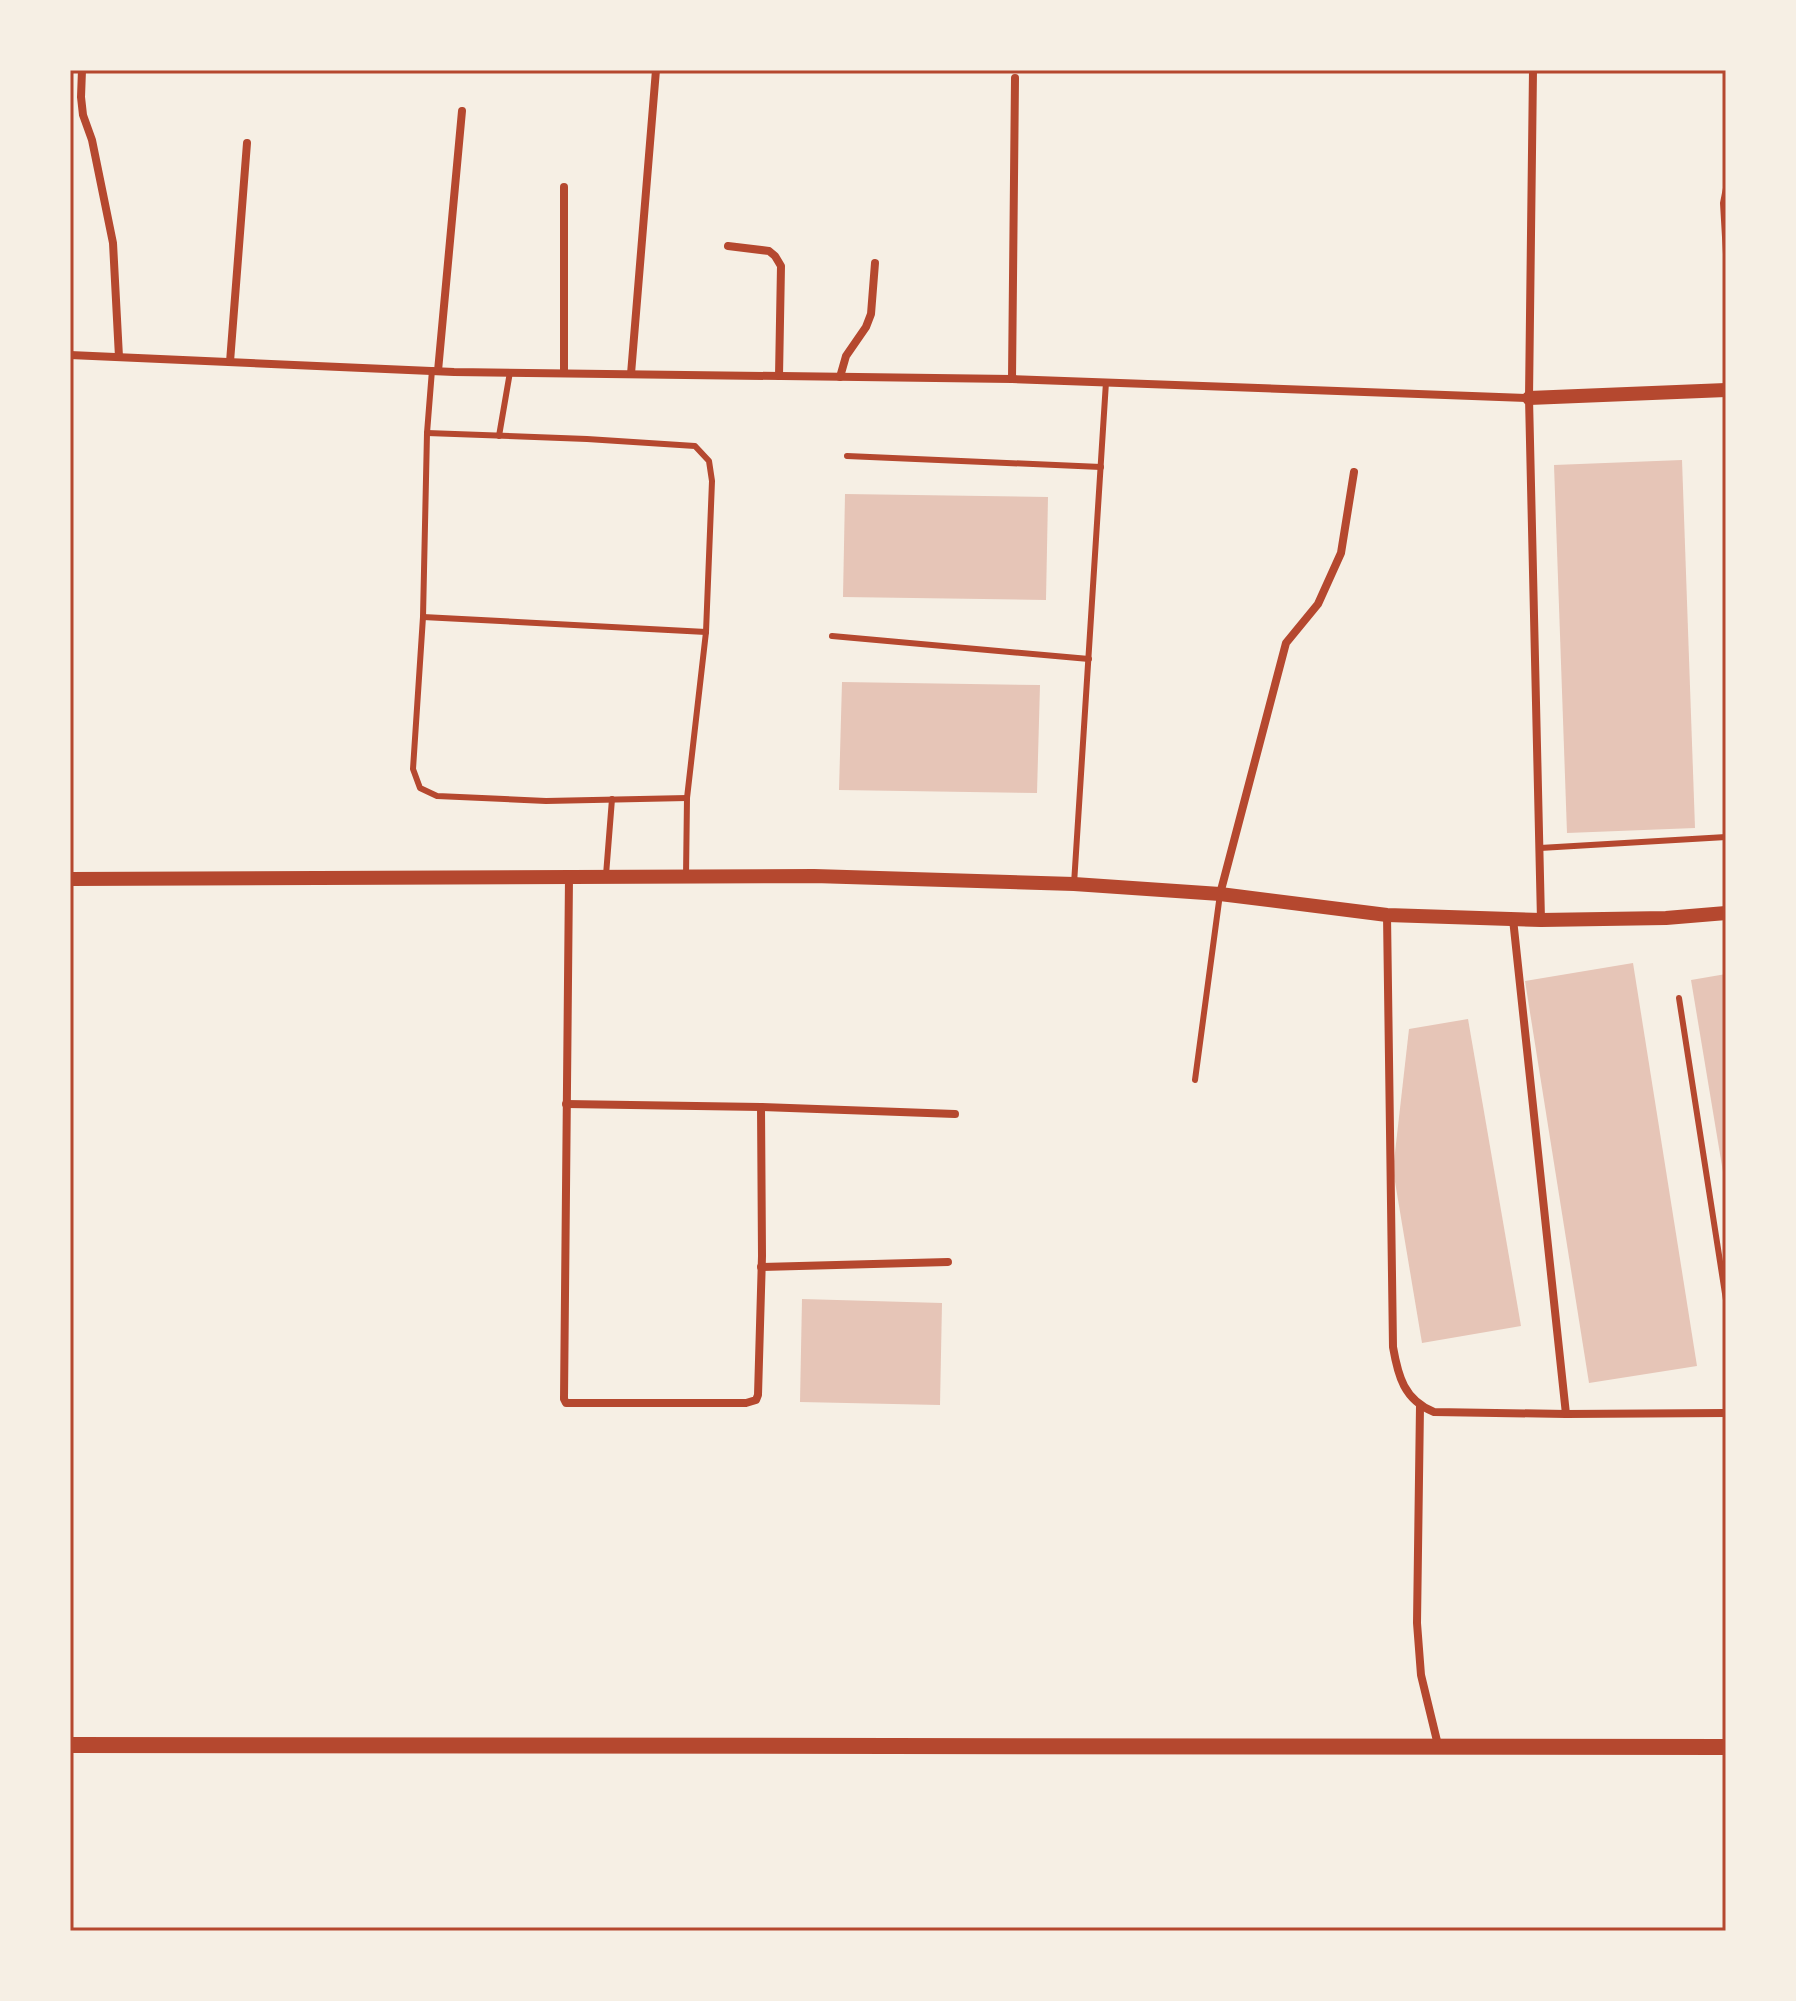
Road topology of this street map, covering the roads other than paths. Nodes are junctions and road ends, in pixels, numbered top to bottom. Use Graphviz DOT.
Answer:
graph roads {
  1 [pos="82,70"];
  2 [pos="656,70"];
  3 [pos="1533,70"];
  4 [pos="1015,78"];
  5 [pos="462,111"];
  6 [pos="247,143"];
  7 [pos="564,187"];
  8 [pos="1726,188"];
  9 [pos="728,246"];
  10 [pos="1726,254"];
  11 [pos="875,263"];
  12 [pos="70,355"];
  13 [pos="119,357"];
  14 [pos="230,362"];
  15 [pos="435,371"];
  16 [pos="510,372"];
  17 [pos="564,373"];
  18 [pos="631,374"];
  19 [pos="779,376"];
  20 [pos="840,377"];
  21 [pos="1012,379"];
  22 [pos="1106,382"];
  23 [pos="1726,390"];
  24 [pos="1529,398"];
  25 [pos="427,433"];
  26 [pos="499,436"];
  27 [pos="847,456"];
  28 [pos="1101,467"];
  29 [pos="1354,472"];
  30 [pos="423,617"];
  31 [pos="706,632"];
  32 [pos="832,636"];
  33 [pos="1089,659"];
  34 [pos="687,798"];
  35 [pos="612,799"];
  36 [pos="1726,837"];
  37 [pos="1540,848"];
  38 [pos="686,876"];
  39 [pos="569,877"];
  40 [pos="606,877"];
  41 [pos="70,879"];
  42 [pos="1074,884"];
  43 [pos="1220,894"];
  44 [pos="1726,913"];
  45 [pos="1387,915"];
  46 [pos="1513,919"];
  47 [pos="1541,920"];
  48 [pos="1679,998"];
  49 [pos="1195,1080"];
  50 [pos="566,1104"];
  51 [pos="761,1107"];
  52 [pos="955,1114"];
  53 [pos="948,1262"];
  54 [pos="761,1267"];
  55 [pos="1726,1300"];
  56 [pos="1420,1406"];
  57 [pos="1726,1413"];
  58 [pos="1566,1414"];
  59 [pos="70,1745"];
  60 [pos="1438,1745"];
  61 [pos="1726,1747"];
  1 -- 13 [label="street"];
  2 -- 18 [label="street"];
  3 -- 24 [label="street"];
  4 -- 21 [label="street"];
  5 -- 15 [label="street"];
  6 -- 14 [label="street"];
  7 -- 17 [label="street"];
  8 -- 10 [label="lane"];
  9 -- 19 [label="street"];
  11 -- 20 [label="street"];
  12 -- 13 [label="street"];
  13 -- 14 [label="street"];
  14 -- 15 [label="street"];
  15 -- 16 [label="street"];
  15 -- 25 [label="lane"];
  16 -- 17 [label="street"];
  16 -- 26 [label="lane"];
  17 -- 18 [label="street"];
  18 -- 19 [label="street"];
  19 -- 20 [label="street"];
  20 -- 21 [label="street"];
  21 -- 22 [label="street"];
  22 -- 24 [label="street"];
  22 -- 28 [label="lane"];
  23 -- 24 [label="street"];
  24 -- 37 [label="street"];
  25 -- 26 [label="lane"];
  25 -- 30 [label="lane"];
  26 -- 31 [label="lane"];
  27 -- 28 [label="lane"];
  28 -- 33 [label="lane"];
  29 -- 43 [label="street"];
  30 -- 31 [label="lane"];
  30 -- 35 [label="lane"];
  31 -- 34 [label="lane"];
  32 -- 33 [label="lane"];
  33 -- 42 [label="lane"];
  34 -- 35 [label="lane"];
  34 -- 38 [label="lane"];
  35 -- 40 [label="lane"];
  36 -- 37 [label="lane"];
  37 -- 47 [label="street"];
  38 -- 40 [label="street"];
  38 -- 42 [label="street"];
  39 -- 40 [label="street"];
  39 -- 41 [label="street"];
  39 -- 50 [label="street"];
  42 -- 43 [label="street"];
  43 -- 45 [label="street"];
  43 -- 49 [label="lane"];
  44 -- 47 [label="street"];
  45 -- 46 [label="street"];
  45 -- 56 [label="street"];
  46 -- 47 [label="street"];
  46 -- 58 [label="street"];
  48 -- 55 [label="lane"];
  50 -- 51 [label="street"];
  50 -- 54 [label="street"];
  51 -- 52 [label="street"];
  51 -- 54 [label="street"];
  53 -- 54 [label="street"];
  56 -- 58 [label="street"];
  56 -- 60 [label="street"];
  57 -- 58 [label="street"];
  59 -- 60 [label="main road"];
  60 -- 61 [label="main road"];
}
